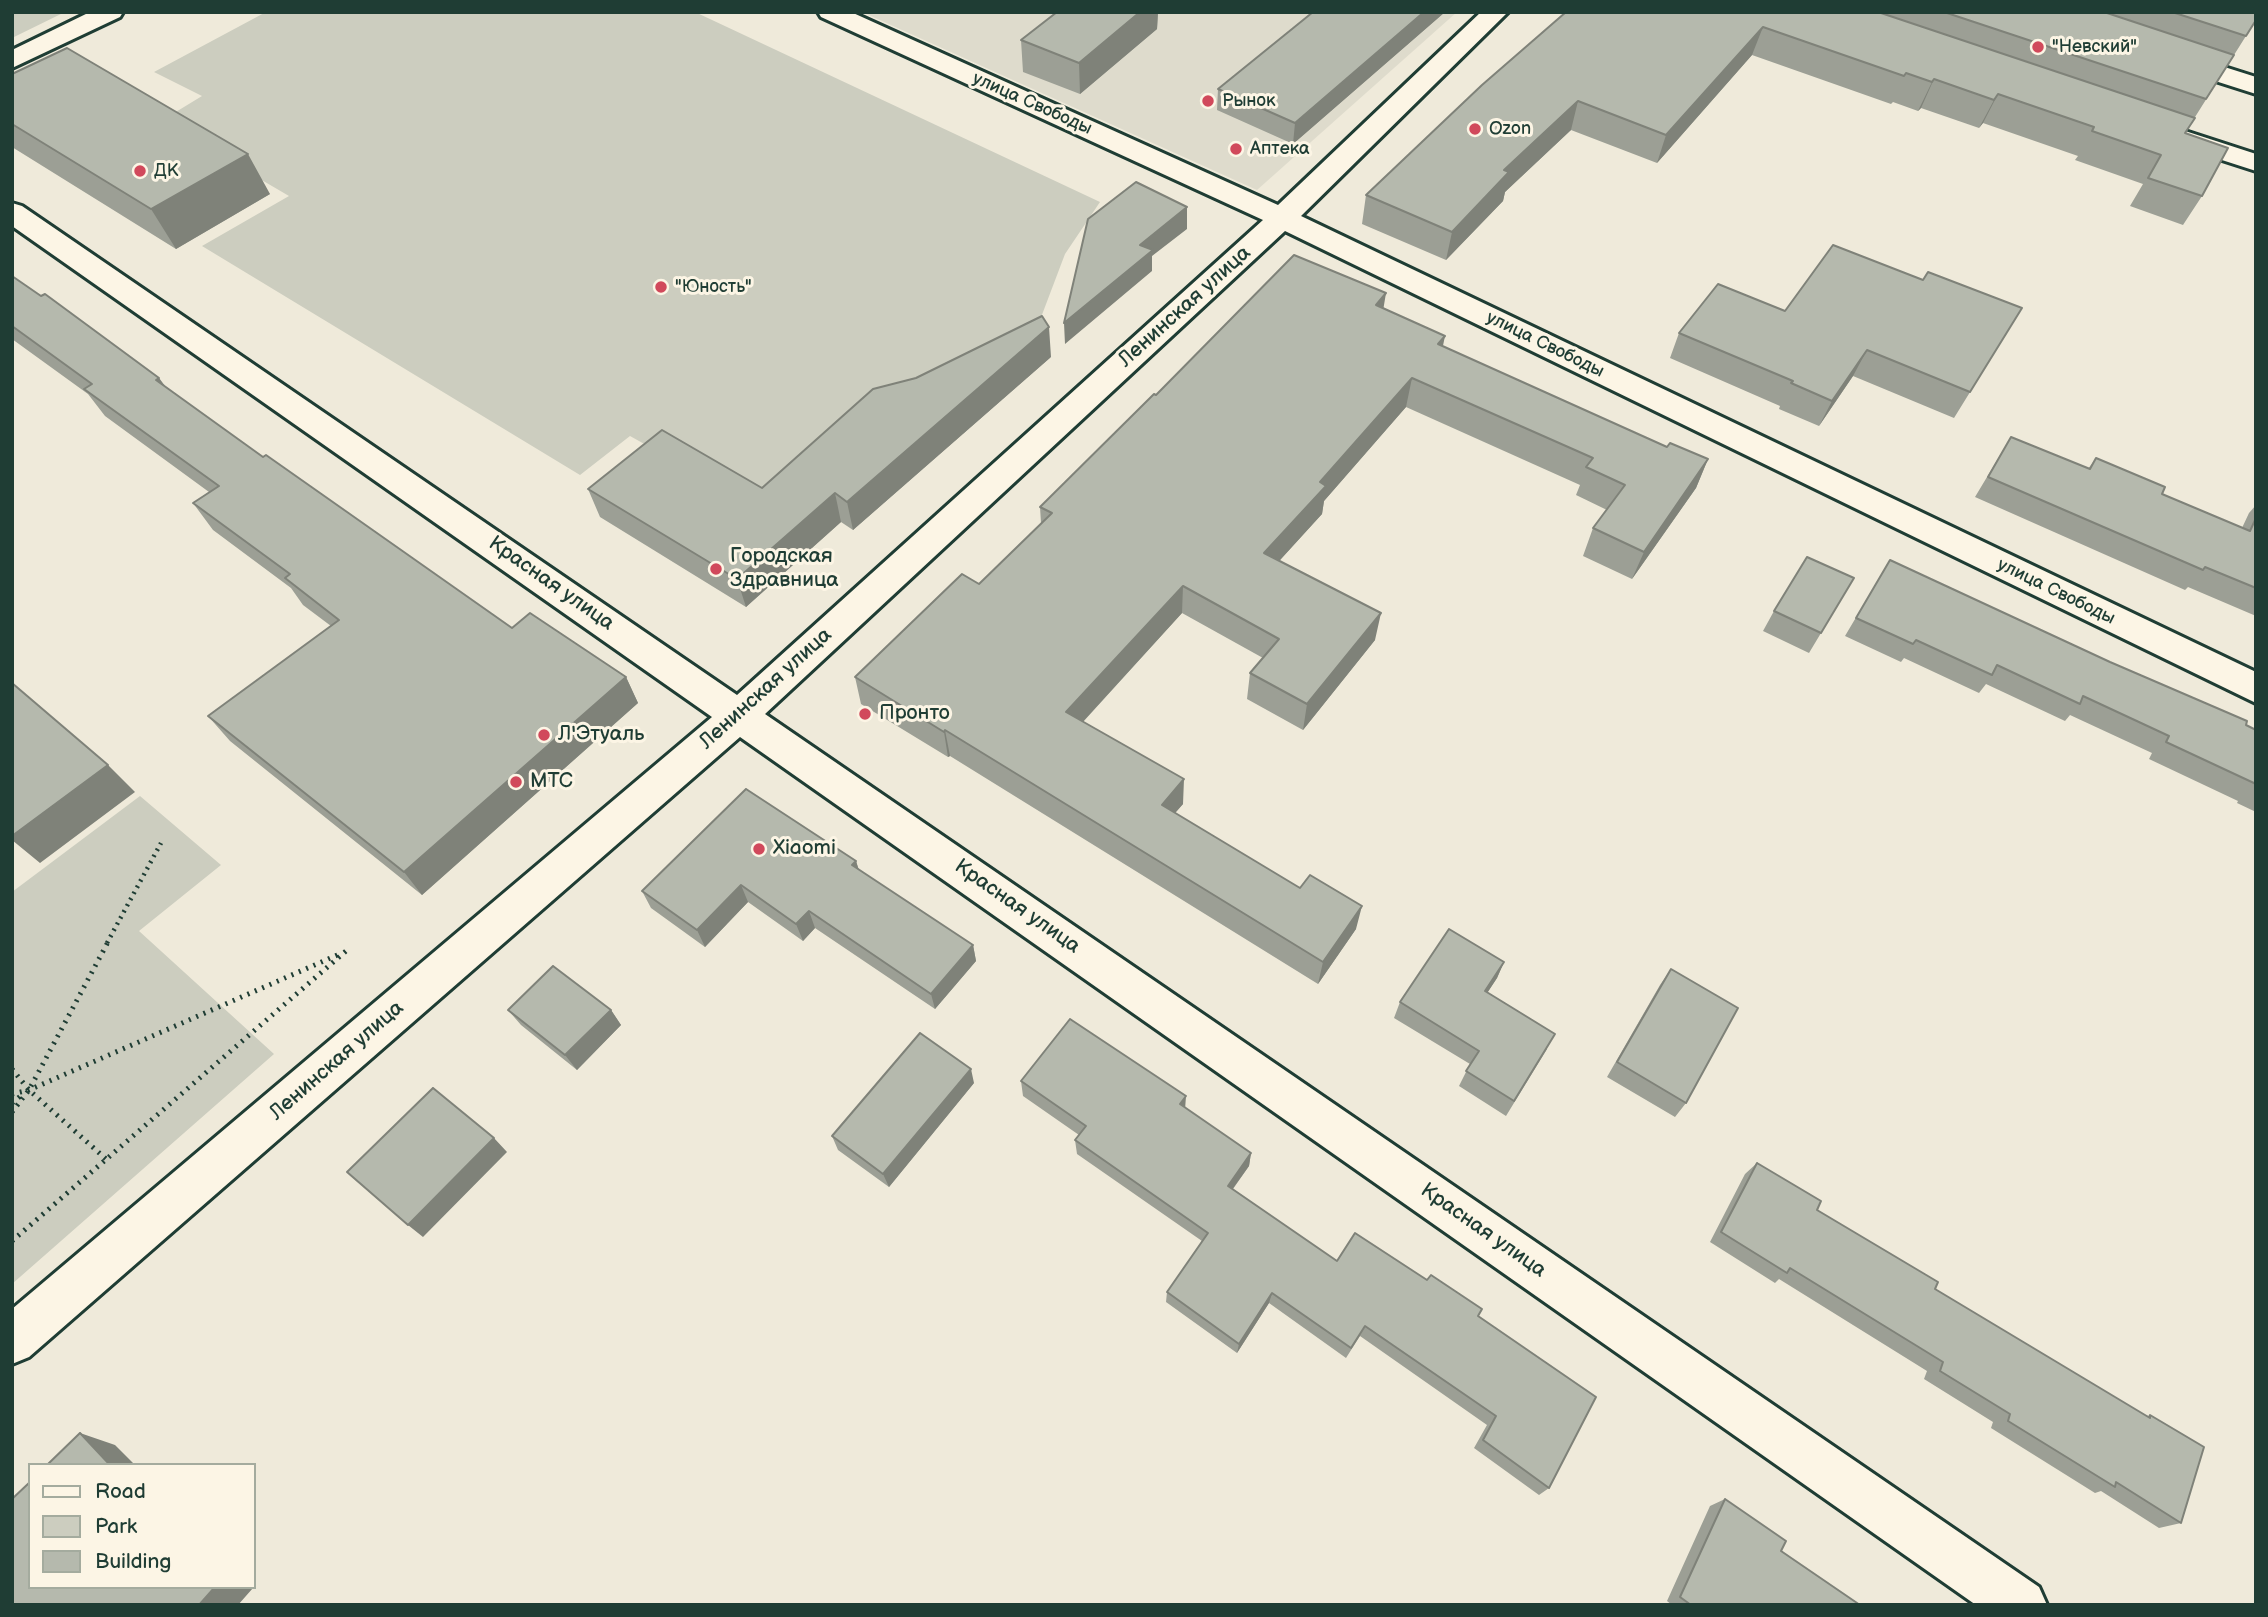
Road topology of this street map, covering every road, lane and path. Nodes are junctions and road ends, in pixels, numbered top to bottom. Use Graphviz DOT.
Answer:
graph roads {
  1 [pos="111,12"];
  2 [pos="830,12"];
  3 [pos="1496,12"];
  4 [pos="2152,51"];
  5 [pos="12,60"];
  6 [pos="2256,86"];
  7 [pos="2151,128"];
  8 [pos="2256,163"];
  9 [pos="12,212"];
  10 [pos="1282,218"];
  11 [pos="2256,689"];
  12 [pos="740,715"];
  13 [pos="161,843"];
  14 [pos="12,1069"];
  15 [pos="29,1090"];
  16 [pos="12,1094"];
  17 [pos="12,1103"];
  18 [pos="12,1111"];
  19 [pos="106,1159"];
  20 [pos="12,1241"];
  21 [pos="12,1340"];
  22 [pos="2021,1605"];
  1 -- 5 [label="street"];
  2 -- 10 [label="street, улица Свободы"];
  3 -- 10 [label="street, Ленинская улица"];
  4 -- 6 [label="street"];
  7 -- 8 [label="street"];
  9 -- 12 [label="street, Красная улица"];
  10 -- 11 [label="street, улица Свободы"];
  10 -- 12 [label="street, Ленинская улица"];
  12 -- 21 [label="street, Ленинская улица"];
  12 -- 22 [label="street, Красная улица"];
  13 -- 15 [label="path"];
  14 -- 15 [label="path"];
  15 -- 16 [label="path"];
  15 -- 17 [label="path"];
  15 -- 18 [label="path"];
  15 -- 19 [label="path"];
  15 -- 19 [label="path"];
  19 -- 20 [label="path"];
}
